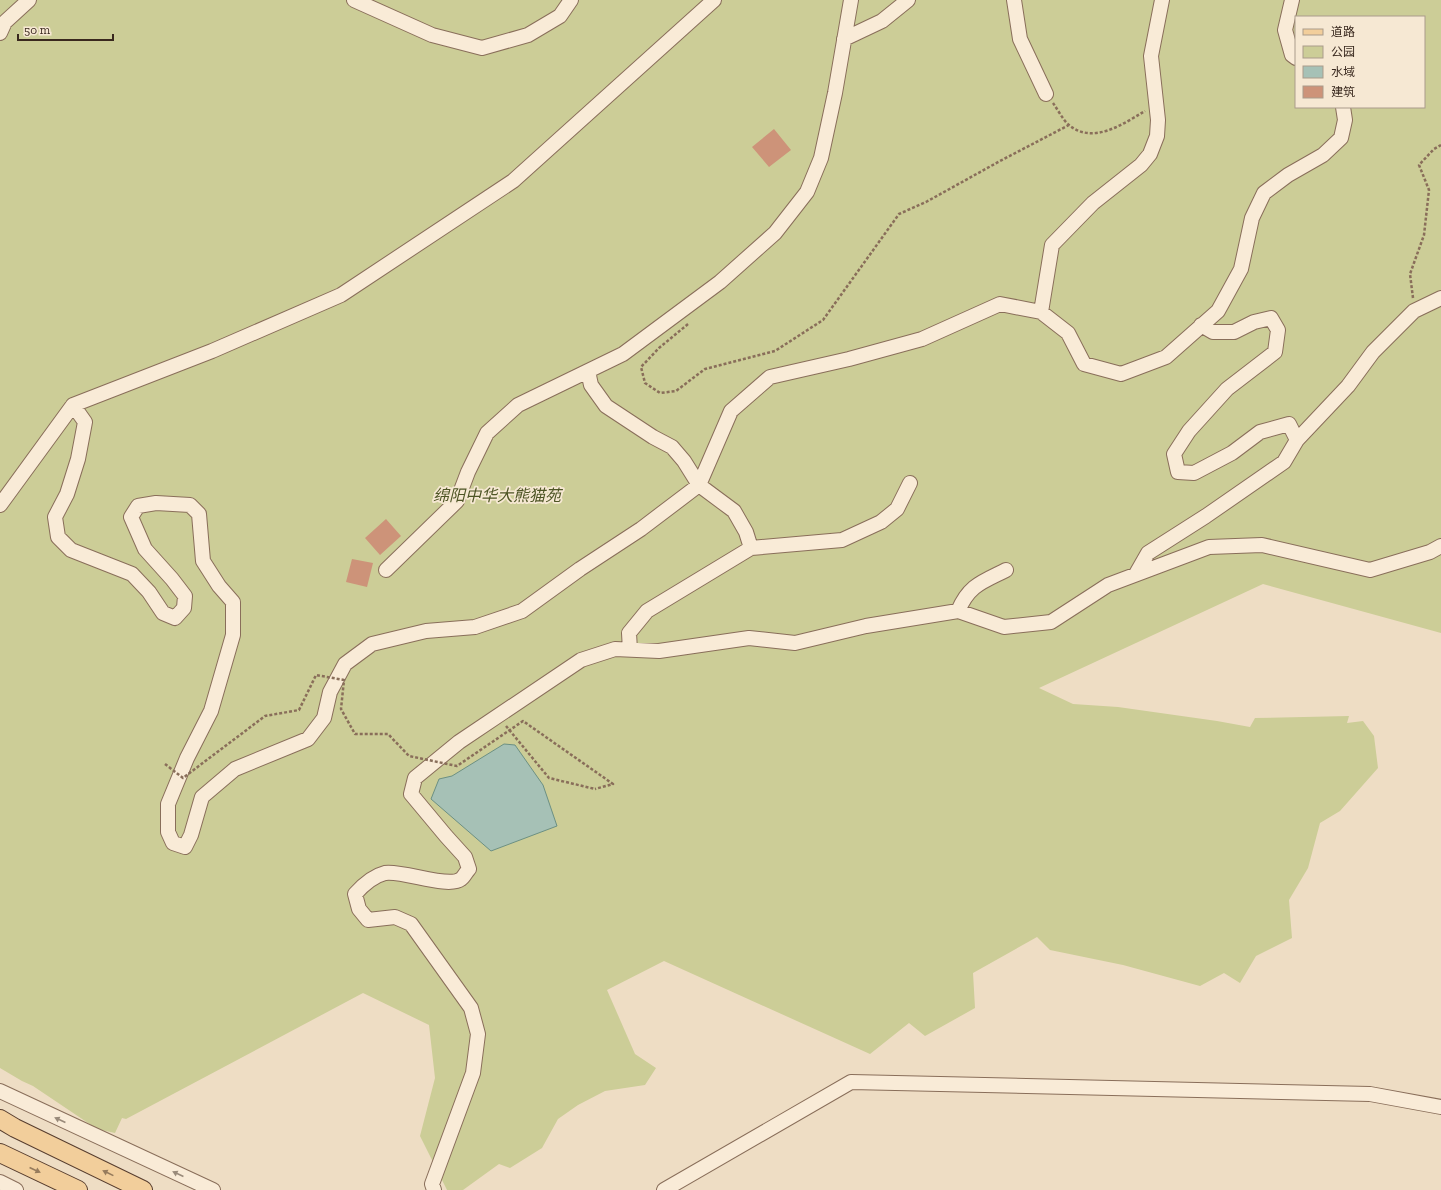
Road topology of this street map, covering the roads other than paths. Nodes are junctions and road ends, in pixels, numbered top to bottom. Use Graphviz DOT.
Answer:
graph roads {
  1 [pos="29,0"];
  2 [pos="354,0"];
  3 [pos="571,0"];
  4 [pos="714,0"];
  5 [pos="851,0"];
  6 [pos="908,0"];
  7 [pos="1014,0"];
  8 [pos="1162,0"];
  9 [pos="1292,0"];
  10 [pos="0,33"];
  11 [pos="844,39"];
  12 [pos="1295,57"];
  13 [pos="1046,94"];
  14 [pos="1343,108"];
  15 [pos="1441,298"];
  16 [pos="1041,312"];
  17 [pos="1201,325"];
  18 [pos="588,371"];
  19 [pos="73,405"];
  20 [pos="1297,440"];
  21 [pos="910,483"];
  22 [pos="699,485"];
  23 [pos="0,505"];
  24 [pos="1441,546"];
  25 [pos="751,548"];
  26 [pos="386,570"];
  27 [pos="1006,570"];
  28 [pos="1136,574"];
  29 [pos="958,611"];
  30 [pos="630,650"];
  31 [pos="0,1091"];
  32 [pos="1441,1107"];
  33 [pos="0,1119"];
  34 [pos="0,1153"];
  35 [pos="0,1182"];
  36 [pos="16,1190"];
  37 [pos="78,1190"];
  38 [pos="143,1190"];
  39 [pos="213,1190"];
  40 [pos="434,1190"];
  41 [pos="664,1190"];
  1 -- 10 [label="street"];
  2 -- 3 [label="street"];
  4 -- 19 [label="street"];
  5 -- 11 [label="street"];
  6 -- 11 [label="street"];
  7 -- 13 [label="street"];
  8 -- 16 [label="street"];
  9 -- 12 [label="street"];
  11 -- 18 [label="street"];
  14 -- 17 [label="street"];
  15 -- 20 [label="street"];
  16 -- 17 [label="street"];
  16 -- 22 [label="street"];
  17 -- 20 [label="street"];
  18 -- 22 [label="street"];
  18 -- 26 [label="street"];
  19 -- 22 [label="street"];
  19 -- 23 [label="street"];
  20 -- 28 [label="street"];
  21 -- 25 [label="street"];
  22 -- 25 [label="street"];
  24 -- 28 [label="street"];
  25 -- 30 [label="street"];
  27 -- 29 [label="street"];
  28 -- 29 [label="street"];
  29 -- 30 [label="street"];
  30 -- 40 [label="street"];
  39 -- 31 [label="street, one-way"];
  32 -- 41 [label="street"];
  38 -- 33 [label="main road, one-way"];
  34 -- 37 [label="main road, one-way"];
  35 -- 36 [label="street"];
}
